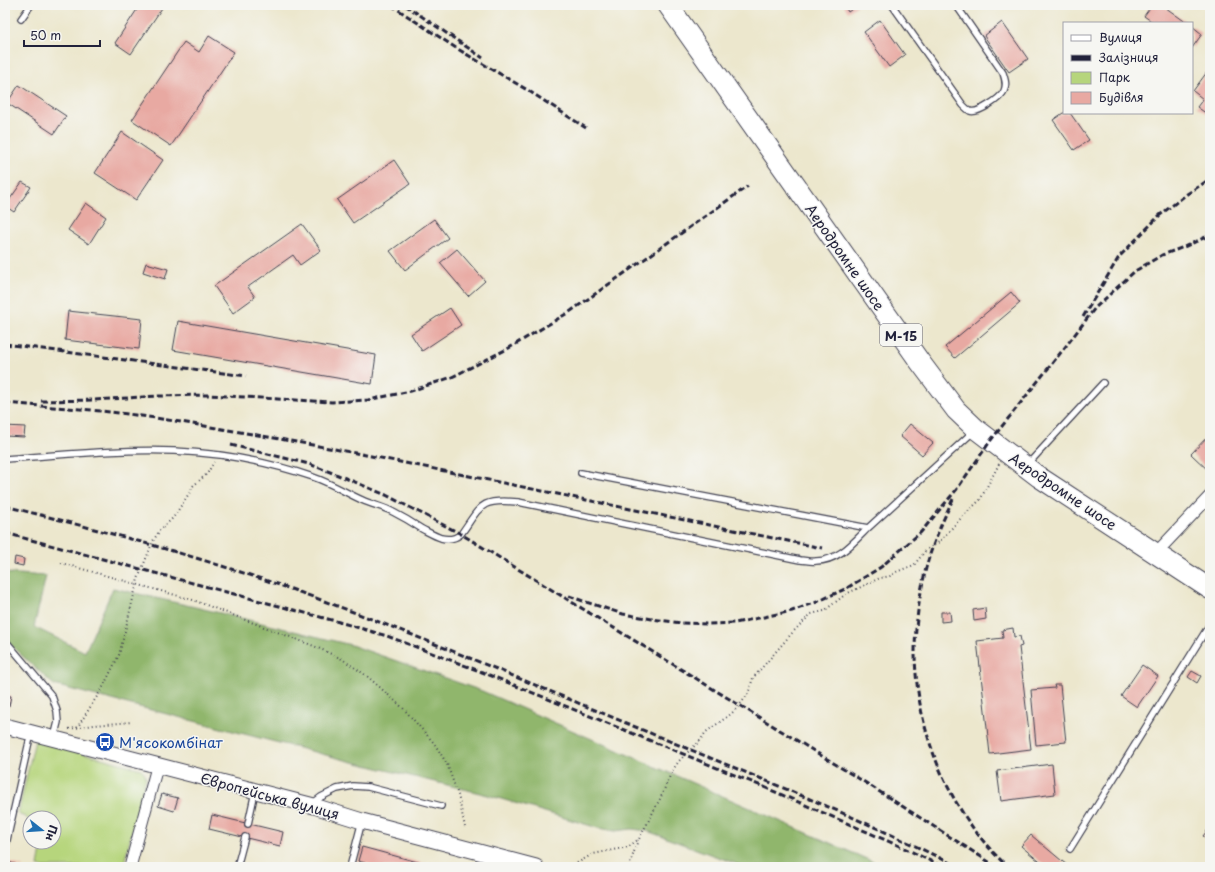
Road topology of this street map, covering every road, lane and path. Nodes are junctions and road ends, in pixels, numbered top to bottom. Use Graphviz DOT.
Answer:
graph roads {
  1 [pos="31,5"];
  2 [pos="668,5"];
  3 [pos="892,5"];
  4 [pos="956,5"];
  5 [pos="21,19"];
  6 [pos="1103,383"];
  7 [pos="976,429"];
  8 [pos="1002,449"];
  9 [pos="216,457"];
  10 [pos="5,459"];
  11 [pos="1025,467"];
  12 [pos="581,473"];
  13 [pos="1210,496"];
  14 [pos="868,528"];
  15 [pos="1156,553"];
  16 [pos="61,563"];
  17 [pos="136,584"];
  18 [pos="1210,589"];
  19 [pos="1210,624"];
  20 [pos="5,640"];
  21 [pos="132,722"];
  22 [pos="5,726"];
  23 [pos="78,728"];
  24 [pos="31,733"];
  25 [pos="55,736"];
  26 [pos="157,766"];
  27 [pos="256,792"];
  28 [pos="314,806"];
  29 [pos="441,806"];
  30 [pos="362,821"];
  31 [pos="248,824"];
  32 [pos="465,827"];
  33 [pos="244,837"];
  34 [pos="639,839"];
  35 [pos="5,849"];
  36 [pos="1070,849"];
  37 [pos="130,867"];
  38 [pos="238,867"];
  39 [pos="350,867"];
  40 [pos="536,867"];
  41 [pos="570,867"];
  42 [pos="629,867"];
  1 -- 5 [label="lane"];
  2 -- 7 [label="highway, Аеродромне шосе / М-15"];
  3 -- 4 [label="lane"];
  6 -- 11 [label="lane"];
  7 -- 8 [label="highway, Аеродромне шосе / М-15"];
  7 -- 14 [label="lane"];
  8 -- 11 [label="highway, Аеродромне шосе / М-15"];
  8 -- 34 [label="path"];
  9 -- 17 [label="path"];
  10 -- 14 [label="lane"];
  11 -- 15 [label="highway, Аеродромне шосе / М-15"];
  12 -- 14 [label="lane"];
  13 -- 15 [label="street"];
  15 -- 18 [label="highway, Аеродромне шосе / М-15"];
  16 -- 17 [label="path"];
  17 -- 23 [label="path"];
  17 -- 32 [label="path"];
  19 -- 36 [label="lane"];
  20 -- 25 [label="lane"];
  21 -- 23 [label="path"];
  22 -- 24 [label="main road, Європейська вулиця"];
  23 -- 25 [label="path"];
  24 -- 25 [label="main road, Європейська вулиця"];
  24 -- 35 [label="lane"];
  25 -- 26 [label="main road, Європейська вулиця"];
  26 -- 27 [label="main road, Європейська вулиця"];
  26 -- 37 [label="street"];
  27 -- 28 [label="main road, Європейська вулиця"];
  27 -- 31 [label="lane"];
  28 -- 29 [label="lane"];
  28 -- 30 [label="main road, Європейська вулиця"];
  30 -- 39 [label="lane"];
  30 -- 40 [label="main road, Європейська вулиця"];
  33 -- 38 [label="lane"];
  34 -- 41 [label="path"];
  34 -- 42 [label="path"];
}
